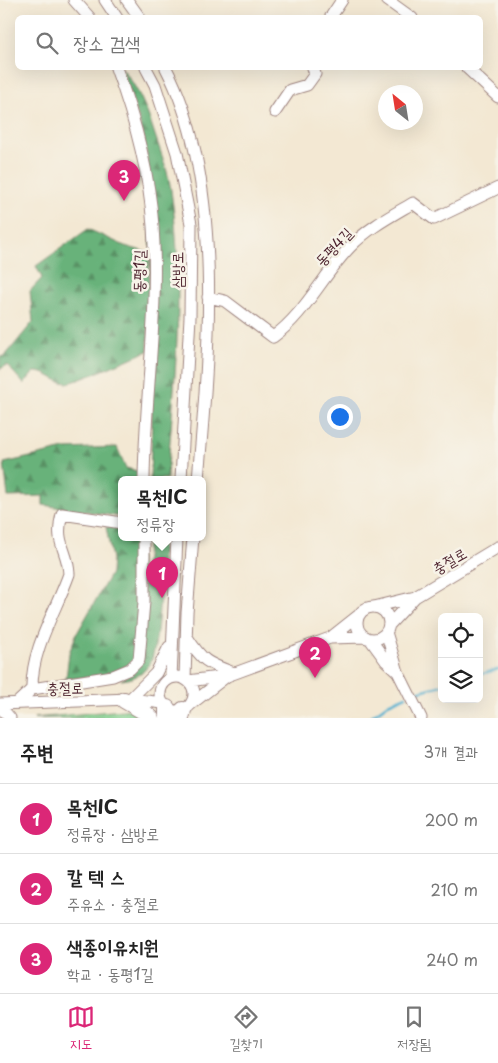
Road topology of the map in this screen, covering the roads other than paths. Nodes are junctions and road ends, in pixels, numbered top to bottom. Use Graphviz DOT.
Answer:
graph roads {
  1 [pos="74,0"];
  2 [pos="105,0"];
  3 [pos="127,0"];
  4 [pos="342,0"];
  5 [pos="387,0"];
  6 [pos="87,15"];
  7 [pos="115,15"];
  8 [pos="138,15"];
  9 [pos="332,15"];
  10 [pos="408,15"];
  11 [pos="117,70"];
  12 [pos="147,70"];
  13 [pos="167,70"];
  14 [pos="314,70"];
  15 [pos="469,70"];
  16 [pos="498,97"];
  17 [pos="276,112"];
  18 [pos="498,188"];
  19 [pos="208,297"];
  20 [pos="144,476"];
  21 [pos="181,476"];
  22 [pos="198,476"];
  23 [pos="118,522"];
  24 [pos="144,541"];
  25 [pos="177,541"];
  26 [pos="193,541"];
  27 [pos="498,548"];
  28 [pos="415,597"];
  29 [pos="374,607"];
  30 [pos="359,615"];
  31 [pos="388,629"];
  32 [pos="187,637"];
  33 [pos="330,638"];
  34 [pos="368,638"];
  35 [pos="171,641"];
  36 [pos="398,672"];
  37 [pos="231,675"];
  38 [pos="168,680"];
  39 [pos="187,680"];
  40 [pos="32,689"];
  41 [pos="127,700"];
  42 [pos="17,703"];
  43 [pos="0,705"];
  44 [pos="175,710"];
  45 [pos="10,718"];
  46 [pos="151,718"];
  47 [pos="422,718"];
  1 -- 6 [label="street"];
  2 -- 7 [label="street"];
  3 -- 8 [label="street"];
  4 -- 9 [label="street"];
  5 -- 10 [label="street"];
  11 -- 20 [label="street, 동평1길"];
  12 -- 21 [label="street, 삼방로"];
  13 -- 19 [label="street, 삼방로"];
  14 -- 17 [label="street"];
  15 -- 16 [label="street"];
  18 -- 19 [label="street, 동평4길"];
  19 -- 22 [label="street, 삼방로"];
  23 -- 40 [label="street"];
  24 -- 40 [label="street"];
  25 -- 35 [label="street"];
  26 -- 32 [label="street"];
  27 -- 28 [label="street, 충절로"];
  28 -- 29 [label="street, 충절로"];
  28 -- 31 [label="street, 충절로"];
  29 -- 30 [label="street"];
  29 -- 31 [label="street"];
  30 -- 33 [label="street"];
  30 -- 34 [label="street"];
  31 -- 34 [label="street"];
  31 -- 36 [label="street"];
  32 -- 37 [label="street"];
  32 -- 39 [label="street"];
  33 -- 34 [label="street"];
  33 -- 37 [label="street"];
  34 -- 36 [label="street"];
  35 -- 38 [label="street"];
  35 -- 41 [label="street"];
  36 -- 47 [label="street"];
  37 -- 39 [label="street"];
  37 -- 44 [label="street"];
  38 -- 39 [label="street"];
  38 -- 41 [label="street, 충절로"];
  38 -- 44 [label="street"];
  39 -- 44 [label="street"];
  40 -- 42 [label="street"];
  41 -- 42 [label="street, 충절로"];
  41 -- 44 [label="street, 충절로"];
  41 -- 46 [label="highway"];
  42 -- 43 [label="street, 충절로"];
  43 -- 45 [label="street"];
}
